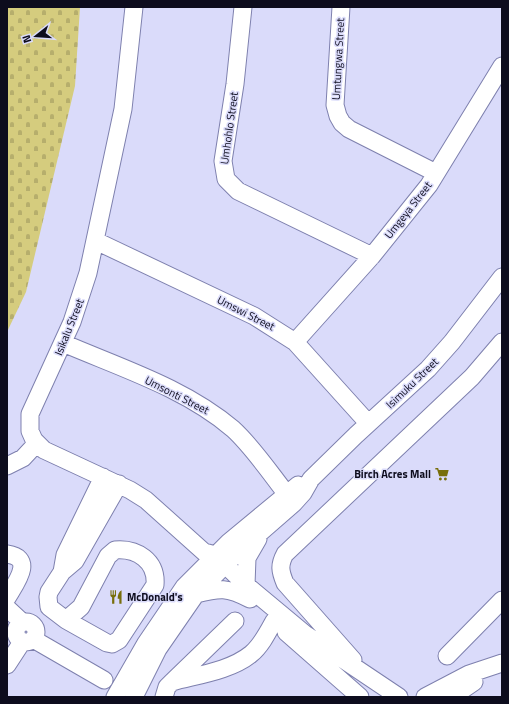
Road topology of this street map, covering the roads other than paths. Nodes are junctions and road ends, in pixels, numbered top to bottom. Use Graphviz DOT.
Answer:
graph roads {
  1 [pos="134,7"];
  2 [pos="243,7"];
  3 [pos="341,7"];
  4 [pos="502,66"];
  5 [pos="436,173"];
  6 [pos="96,241"];
  7 [pos="372,256"];
  8 [pos="502,277"];
  9 [pos="295,342"];
  10 [pos="502,342"];
  11 [pos="63,343"];
  12 [pos="368,423"];
  13 [pos="37,443"];
  14 [pos="7,466"];
  15 [pos="103,477"];
  16 [pos="119,484"];
  17 [pos="291,498"];
  18 [pos="263,530"];
  19 [pos="7,554"];
  20 [pos="214,561"];
  21 [pos="62,572"];
  22 [pos="248,592"];
  23 [pos="196,594"];
  24 [pos="7,598"];
  25 [pos="502,600"];
  26 [pos="49,607"];
  27 [pos="81,607"];
  28 [pos="7,608"];
  29 [pos="66,620"];
  30 [pos="235,621"];
  31 [pos="274,621"];
  32 [pos="26,622"];
  33 [pos="85,631"];
  34 [pos="28,640"];
  35 [pos="447,656"];
  36 [pos="502,663"];
  37 [pos="7,664"];
  38 [pos="502,670"];
  39 [pos="136,674"];
  40 [pos="369,678"];
  41 [pos="104,680"];
  42 [pos="172,682"];
  43 [pos="115,697"];
  44 [pos="134,697"];
  45 [pos="164,697"];
  46 [pos="360,697"];
  47 [pos="399,697"];
  48 [pos="425,697"];
  49 [pos="452,697"];
  1 -- 6 [label="street, Isikalu Street"];
  2 -- 7 [label="street, Umhohlo Street"];
  3 -- 5 [label="street, Umtungwa Street"];
  4 -- 5 [label="street, Umgeya Street"];
  5 -- 7 [label="street, Umgeya Street"];
  6 -- 9 [label="street, Umswi Street"];
  6 -- 11 [label="street, Isikalu Street"];
  7 -- 9 [label="street, Umgeya Street"];
  8 -- 12 [label="street, Isimuku Street"];
  9 -- 12 [label="street, Umswi Street"];
  10 -- 40 [label="street"];
  11 -- 13 [label="street, Isikalu Street"];
  11 -- 17 [label="street, Umsonti Street"];
  12 -- 17 [label="street, Isimuku Street"];
  13 -- 14 [label="street"];
  13 -- 15 [label="street"];
  15 -- 16 [label="street"];
  15 -- 21 [label="street"];
  16 -- 20 [label="street"];
  16 -- 21 [label="street"];
  17 -- 18 [label="street, Isimuku Street"];
  17 -- 20 [label="street, Isimuku Street"];
  18 -- 20 [label="street, Isimuku Street"];
  18 -- 22 [label="street"];
  19 -- 24 [label="street"];
  20 -- 22 [label="street"];
  20 -- 23 [label="street, Isimuku Street"];
  20 -- 39 [label="street, Isimuku Street"];
  21 -- 26 [label="street"];
  22 -- 23 [label="street"];
  22 -- 31 [label="street"];
  22 -- 40 [label="street"];
  23 -- 39 [label="street, Isimuku Street"];
  25 -- 35 [label="street"];
  26 -- 29 [label="street"];
  26 -- 32 [label="street"];
  27 -- 29 [label="street"];
  27 -- 33 [label="street"];
  27 -- 33 [label="street"];
  28 -- 32 [label="street"];
  29 -- 33 [label="street"];
  30 -- 42 [label="street"];
  31 -- 42 [label="street"];
  31 -- 46 [label="street"];
  32 -- 34 [label="street"];
  34 -- 37 [label="street"];
  34 -- 41 [label="street"];
  36 -- 48 [label="street"];
  38 -- 49 [label="street"];
  39 -- 43 [label="street"];
  39 -- 44 [label="street"];
  40 -- 47 [label="street"];
  42 -- 45 [label="street"];
}
